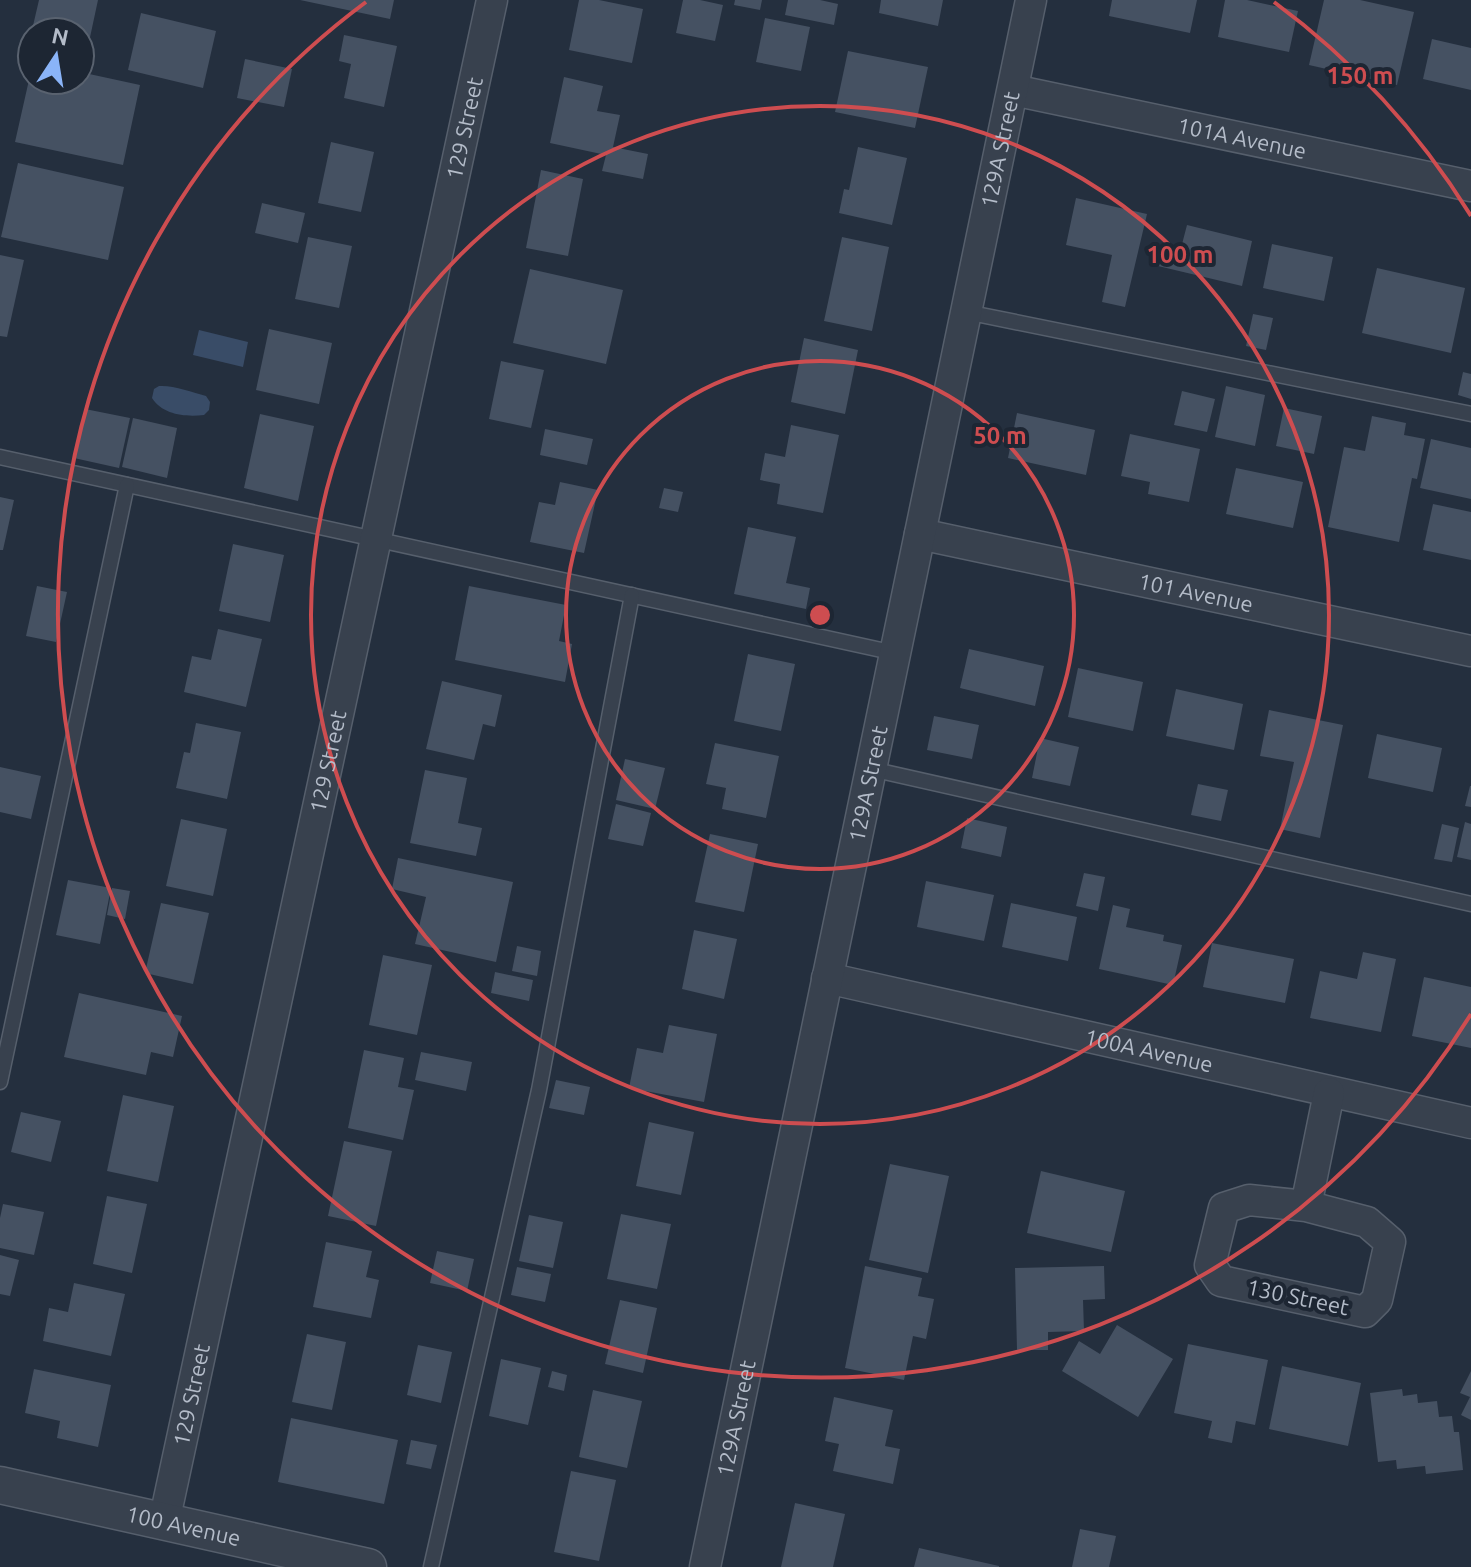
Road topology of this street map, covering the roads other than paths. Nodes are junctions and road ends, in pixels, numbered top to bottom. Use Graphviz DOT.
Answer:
graph roads {
  1 [pos="492,0"];
  2 [pos="1031,0"];
  3 [pos="1013,90"];
  4 [pos="1471,186"];
  5 [pos="966,312"];
  6 [pos="1471,414"];
  7 [pos="0,457"];
  8 [pos="127,485"];
  9 [pos="920,534"];
  10 [pos="377,540"];
  11 [pos="632,595"];
  12 [pos="1471,651"];
  13 [pos="895,653"];
  14 [pos="871,769"];
  15 [pos="1471,904"];
  16 [pos="827,978"];
  17 [pos="0,1082"];
  18 [pos="1329,1093"];
  19 [pos="1471,1123"];
  20 [pos="1306,1206"];
  21 [pos="0,1485"];
  22 [pos="164,1522"];
  23 [pos="368,1567"];
  24 [pos="431,1567"];
  25 [pos="705,1567"];
  1 -- 10 [label="street, 129 Street"];
  2 -- 3 [label="street, 129A Street"];
  3 -- 4 [label="street, 101A Avenue"];
  3 -- 5 [label="street, 129A Street"];
  5 -- 6 [label="lane"];
  5 -- 9 [label="street, 129A Street"];
  7 -- 8 [label="lane"];
  8 -- 10 [label="lane"];
  8 -- 17 [label="lane"];
  9 -- 12 [label="street, 101 Avenue"];
  9 -- 13 [label="street, 129A Street"];
  10 -- 11 [label="lane"];
  10 -- 22 [label="street, 129 Street"];
  11 -- 13 [label="lane"];
  11 -- 24 [label="lane"];
  13 -- 14 [label="street, 129A Street"];
  14 -- 15 [label="lane"];
  14 -- 16 [label="street, 129A Street"];
  16 -- 18 [label="street, 100A Avenue"];
  16 -- 25 [label="street, 129A Street"];
  18 -- 19 [label="street, 100A Avenue"];
  18 -- 20 [label="street"];
  20 -- 20 [label="street, 130 Street"];
  21 -- 22 [label="street, 100 Avenue"];
  22 -- 23 [label="street, 100 Avenue"];
}
